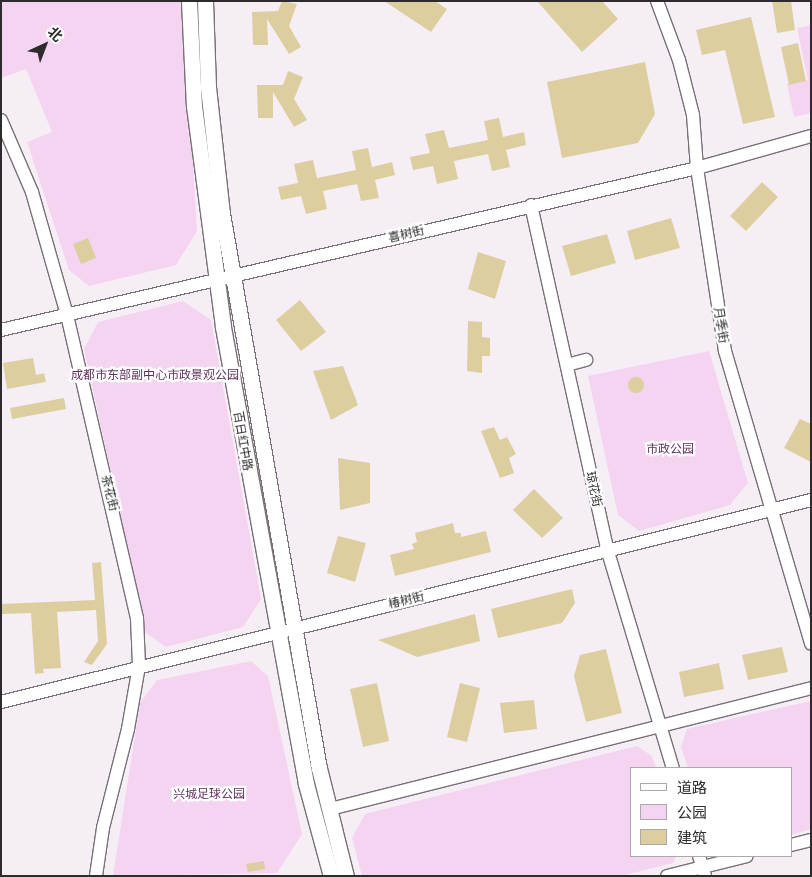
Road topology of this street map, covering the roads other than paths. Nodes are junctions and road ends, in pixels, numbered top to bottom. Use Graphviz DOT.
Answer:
graph roads {
  1 [pos="189,1"];
  2 [pos="205,1"];
  3 [pos="657,1"];
  4 [pos="1,120"];
  5 [pos="811,136"];
  6 [pos="697,168"];
  7 [pos="531,205"];
  8 [pos="233,276"];
  9 [pos="216,280"];
  10 [pos="67,315"];
  11 [pos="1,330"];
  12 [pos="586,360"];
  13 [pos="567,365"];
  14 [pos="811,500"];
  15 [pos="771,511"];
  16 [pos="608,552"];
  17 [pos="293,628"];
  18 [pos="277,632"];
  19 [pos="811,644"];
  20 [pos="139,666"];
  21 [pos="811,688"];
  22 [pos="1,702"];
  23 [pos="660,726"];
  24 [pos="673,767"];
  25 [pos="330,809"];
  26 [pos="811,840"];
  27 [pos="792,845"];
  28 [pos="742,857"];
  29 [pos="702,866"];
  30 [pos="96,876"];
  31 [pos="332,876"];
  32 [pos="346,876"];
  33 [pos="667,876"];
  1 -- 9 [label="street, 百日红中路"];
  2 -- 8 [label="street, 百日红中路"];
  3 -- 6 [label="street, 月季街"];
  4 -- 10 [label="street, 茶花街"];
  5 -- 6 [label="street, 喜树街"];
  6 -- 7 [label="street, 喜树街"];
  6 -- 15 [label="street, 月季街"];
  7 -- 8 [label="street, 喜树街"];
  7 -- 13 [label="street, 琼花街"];
  8 -- 9 [label="street, 喜树街"];
  8 -- 17 [label="street, 百日红中路"];
  9 -- 10 [label="street, 喜树街"];
  9 -- 18 [label="street, 百日红中路"];
  10 -- 11 [label="street, 喜树街"];
  10 -- 20 [label="street, 茶花街"];
  12 -- 13 [label="street"];
  13 -- 16 [label="street, 琼花街"];
  14 -- 15 [label="street, 椿树街"];
  15 -- 16 [label="street, 椿树街"];
  15 -- 19 [label="street, 月季街"];
  16 -- 17 [label="street, 椿树街"];
  16 -- 23 [label="street, 琼花街"];
  17 -- 18 [label="street, 椿树街"];
  17 -- 25 [label="street, 百日红中路"];
  18 -- 20 [label="street, 椿树街"];
  18 -- 31 [label="street, 百日红中路"];
  20 -- 22 [label="street, 椿树街"];
  20 -- 30 [label="street, 茶花街"];
  21 -- 23 [label="street"];
  23 -- 24 [label="street, 琼花街"];
  23 -- 25 [label="street"];
  25 -- 32 [label="street, 百日红中路"];
  26 -- 27 [label="street"];
  28 -- 29 [label="street"];
  29 -- 33 [label="street"];
}
